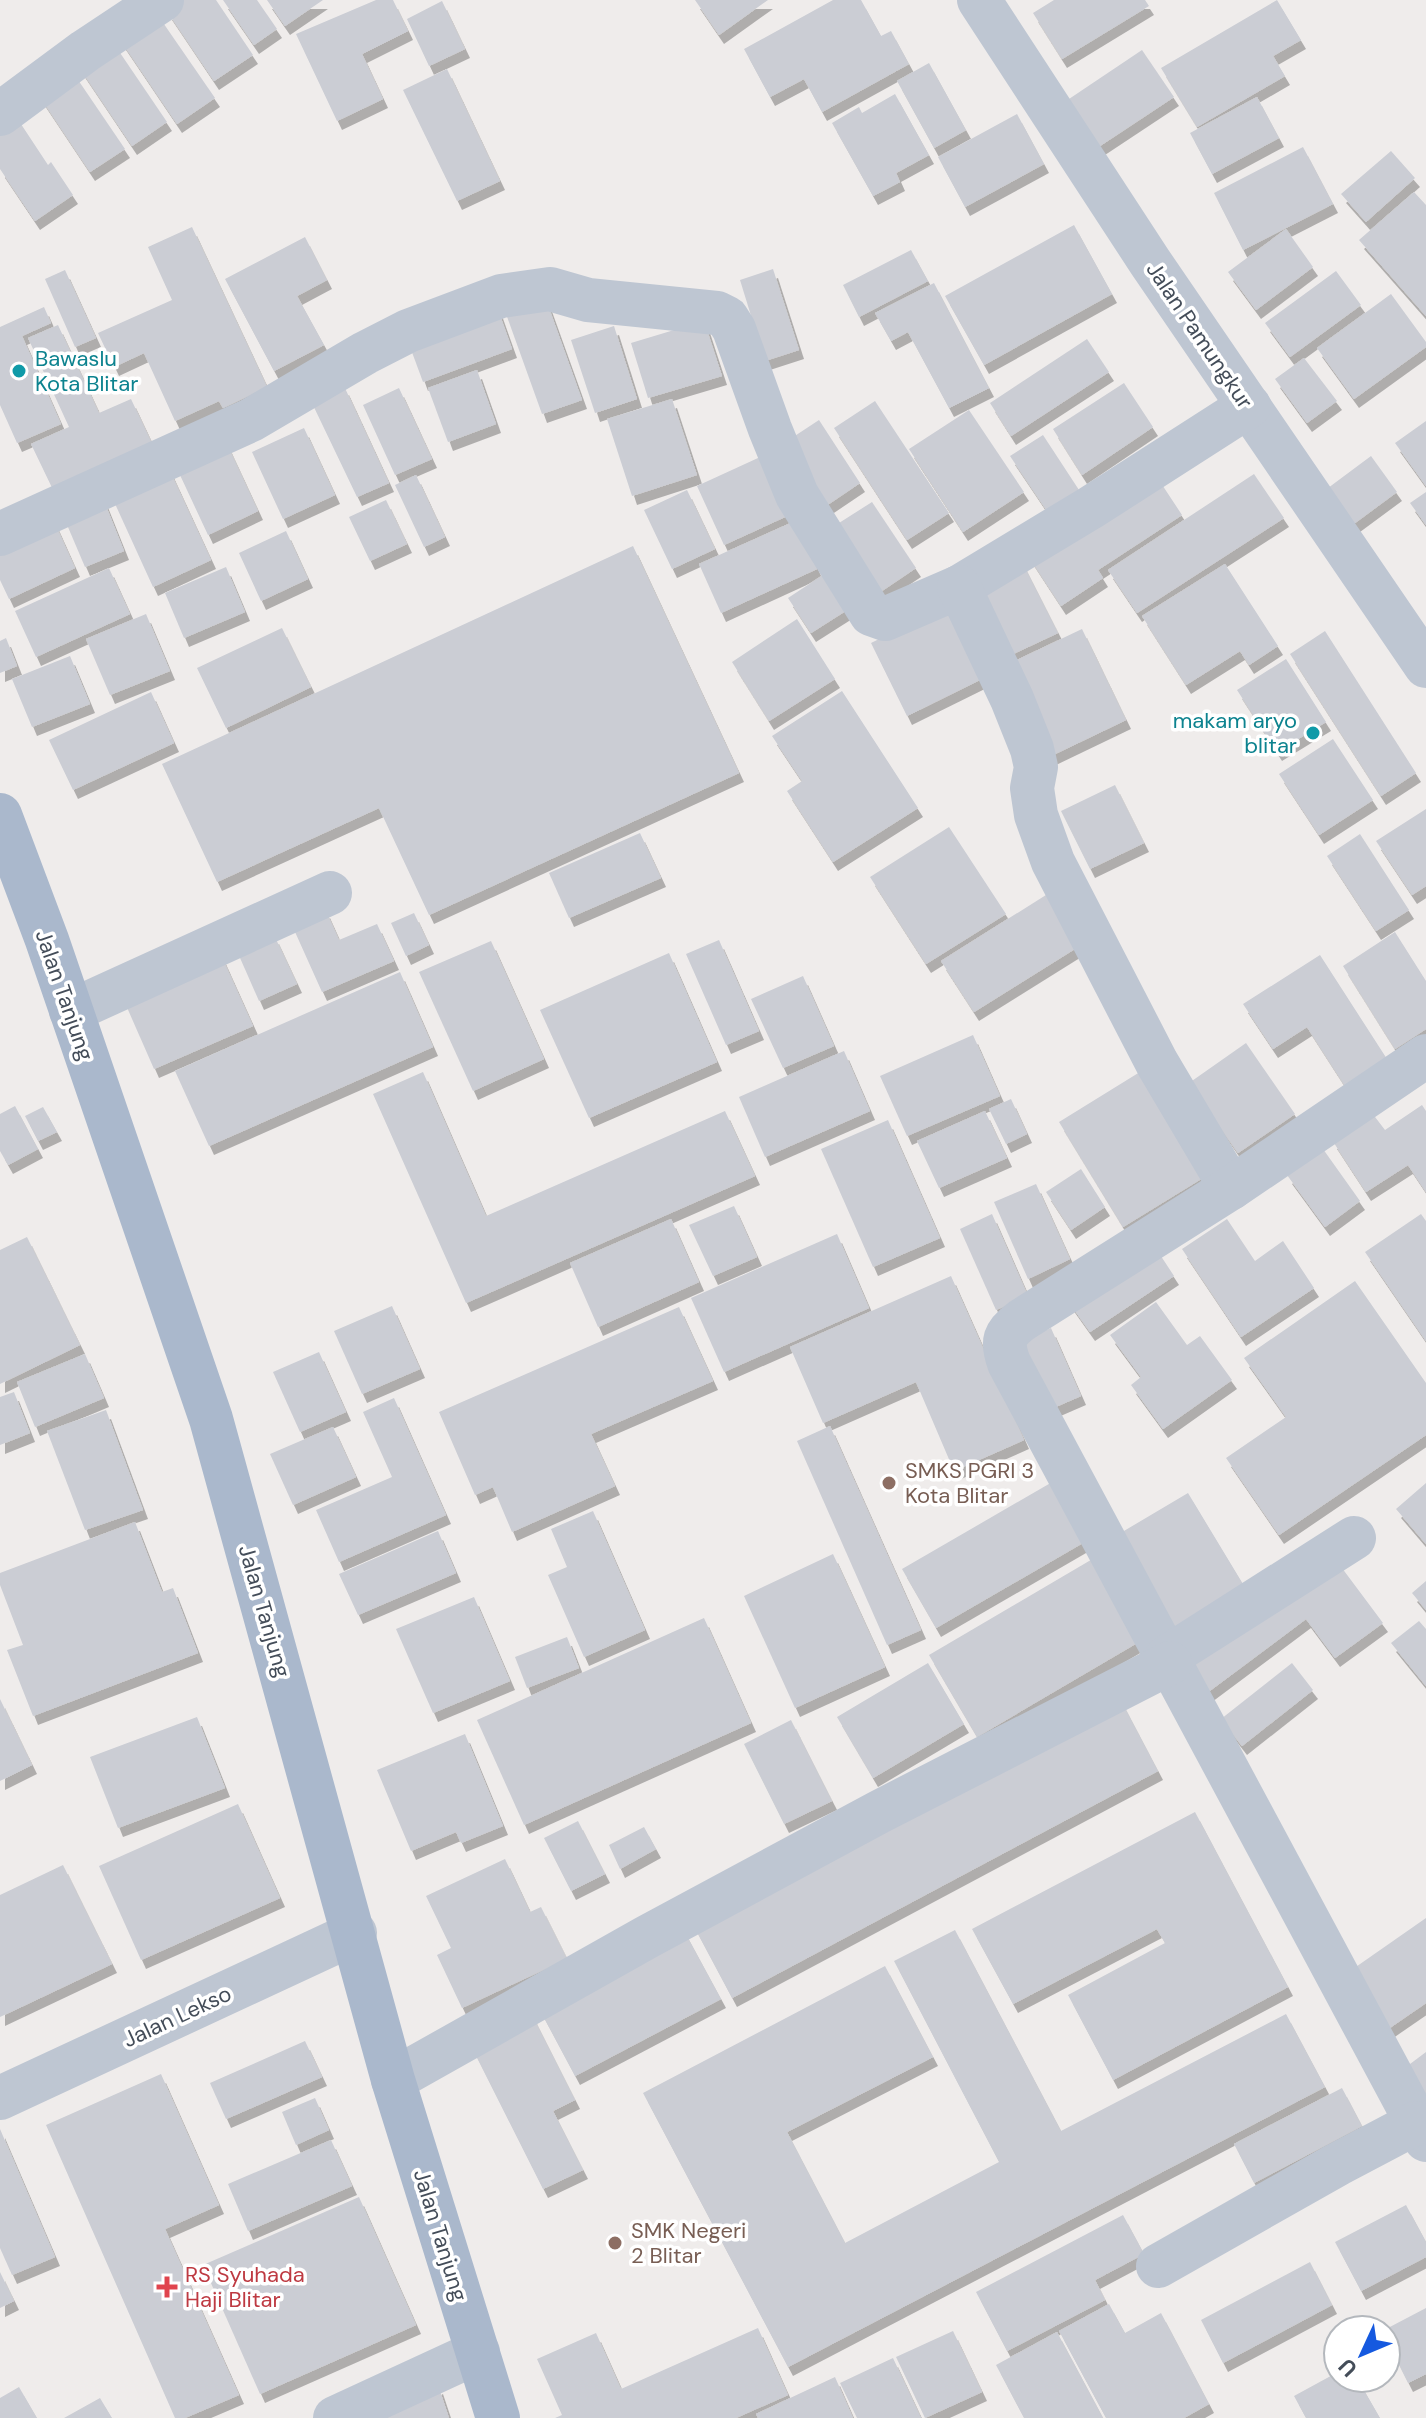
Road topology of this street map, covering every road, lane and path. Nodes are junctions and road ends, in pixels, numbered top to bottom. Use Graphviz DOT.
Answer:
graph roads {
  1 [pos="162,0"];
  2 [pos="979,0"];
  3 [pos="0,114"];
  4 [pos="1249,406"];
  5 [pos="0,534"];
  6 [pos="959,587"];
  7 [pos="1426,666"];
  8 [pos="0,815"];
  9 [pos="330,893"];
  10 [pos="71,1011"];
  11 [pos="1426,1056"];
  12 [pos="1231,1188"];
  13 [pos="1354,1538"];
  14 [pos="1168,1660"];
  15 [pos="355,1933"];
  16 [pos="393,2080"];
  17 [pos="0,2098"];
  18 [pos="1421,2131"];
  19 [pos="1158,2266"];
  20 [pos="478,2352"];
  21 [pos="335,2418"];
  22 [pos="498,2418"];
  1 -- 3 [label="street"];
  2 -- 4 [label="street, Jalan Pamungkur"];
  4 -- 6 [label="street"];
  4 -- 7 [label="street, Jalan Pamungkur"];
  5 -- 6 [label="street"];
  6 -- 12 [label="street"];
  8 -- 10 [label="main road, Jalan Tanjung"];
  9 -- 10 [label="street"];
  10 -- 15 [label="main road, Jalan Tanjung"];
  11 -- 12 [label="street"];
  12 -- 14 [label="street"];
  13 -- 14 [label="street"];
  14 -- 16 [label="street"];
  14 -- 18 [label="street"];
  15 -- 16 [label="main road, Jalan Tanjung"];
  15 -- 17 [label="street, Jalan Lekso"];
  16 -- 20 [label="main road, Jalan Tanjung"];
  18 -- 19 [label="street"];
  20 -- 21 [label="street"];
  20 -- 22 [label="main road, Jalan Tanjung"];
}
